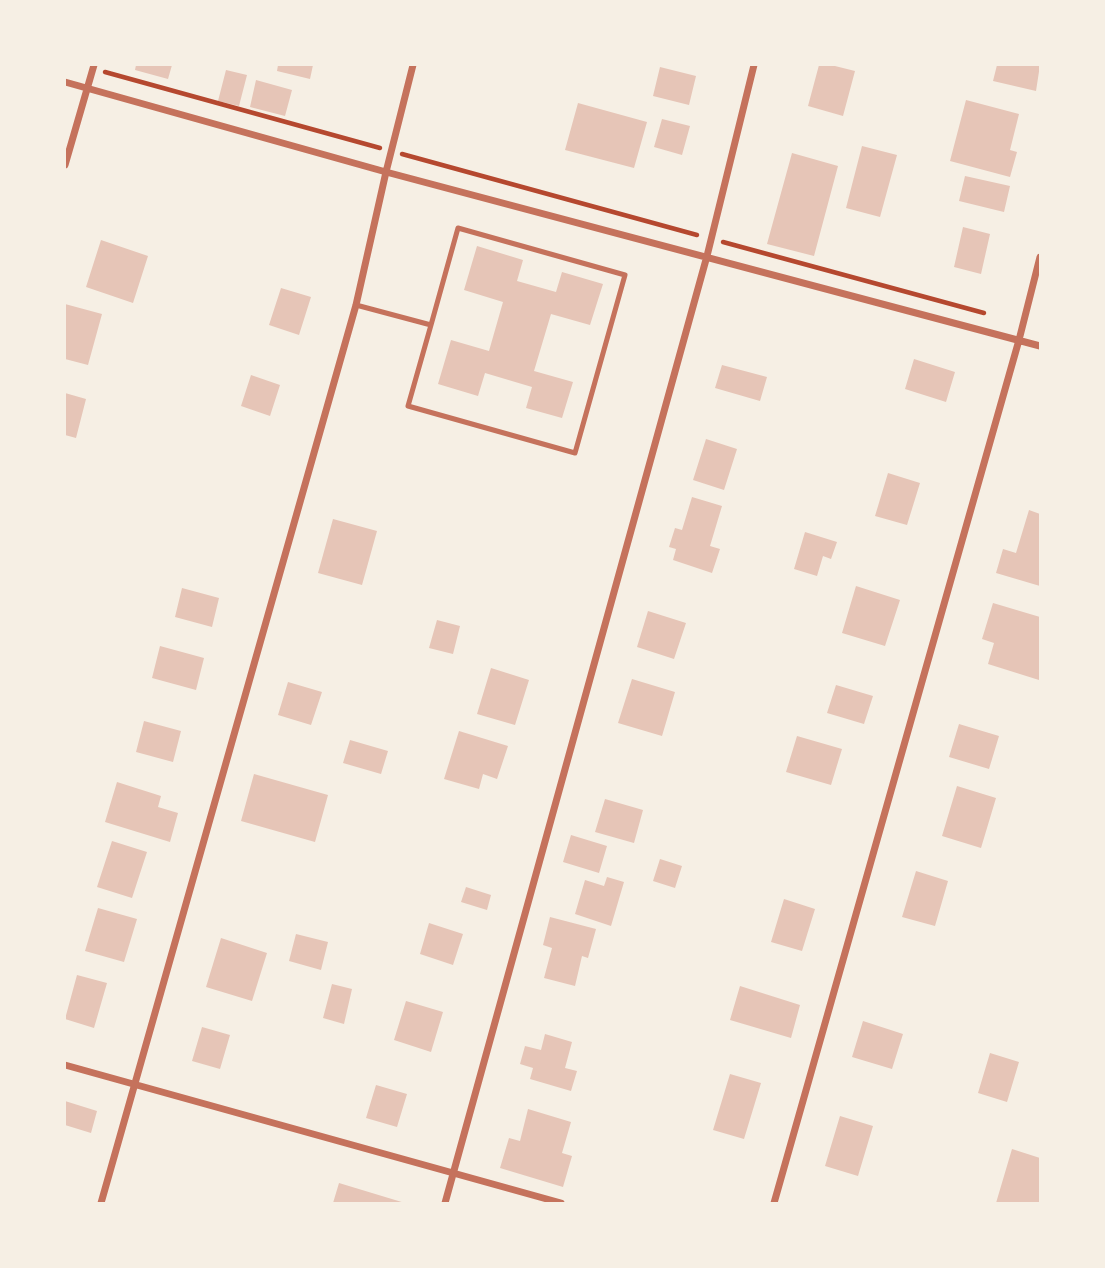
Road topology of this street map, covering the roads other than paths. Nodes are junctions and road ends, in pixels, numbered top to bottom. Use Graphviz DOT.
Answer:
graph roads {
  1 [pos="414,65"];
  2 [pos="754,65"];
  3 [pos="93,66"];
  4 [pos="65,82"];
  5 [pos="86,88"];
  6 [pos="65,166"];
  7 [pos="386,172"];
  8 [pos="707,256"];
  9 [pos="1040,257"];
  10 [pos="356,305"];
  11 [pos="431,325"];
  12 [pos="1019,340"];
  13 [pos="1040,346"];
  14 [pos="65,1065"];
  15 [pos="134,1085"];
  16 [pos="454,1172"];
  17 [pos="102,1203"];
  18 [pos="445,1203"];
  19 [pos="561,1203"];
  20 [pos="774,1203"];
  1 -- 7 [label="street"];
  2 -- 8 [label="street"];
  3 -- 5 [label="street"];
  4 -- 5 [label="street"];
  5 -- 6 [label="street"];
  5 -- 7 [label="street"];
  7 -- 8 [label="street"];
  7 -- 10 [label="street"];
  8 -- 12 [label="street"];
  8 -- 16 [label="street"];
  9 -- 12 [label="street"];
  10 -- 11 [label="lane"];
  10 -- 15 [label="street"];
  11 -- 11 [label="lane"];
  12 -- 13 [label="street"];
  12 -- 20 [label="street"];
  14 -- 15 [label="street"];
  15 -- 16 [label="street"];
  15 -- 17 [label="street"];
  16 -- 18 [label="street"];
  16 -- 19 [label="street"];
}
